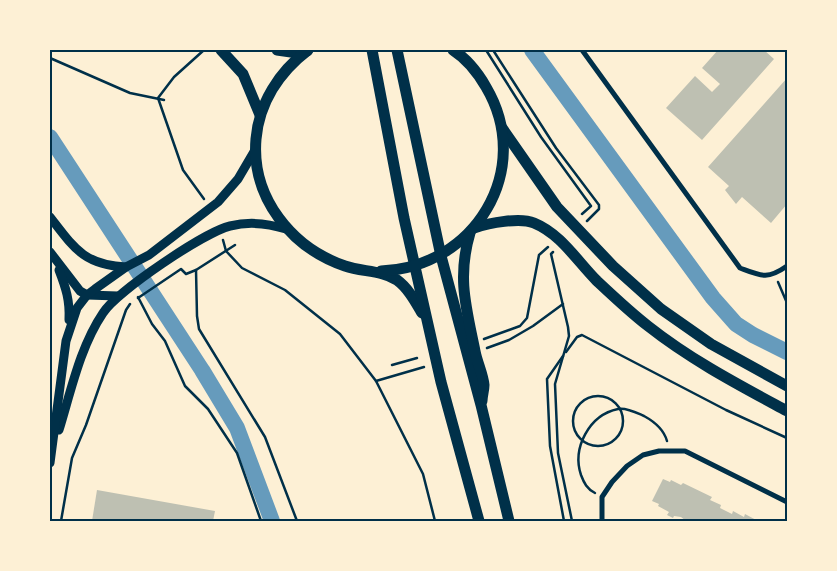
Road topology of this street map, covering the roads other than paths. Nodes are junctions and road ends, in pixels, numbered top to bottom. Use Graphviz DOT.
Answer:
graph roads {
  1 [pos="221,50"];
  2 [pos="277,50"];
  3 [pos="307,50"];
  4 [pos="372,50"];
  5 [pos="397,50"];
  6 [pos="453,50"];
  7 [pos="582,50"];
  8 [pos="260,115"];
  9 [pos="502,128"];
  10 [pos="255,150"];
  11 [pos="50,217"];
  12 [pos="286,229"];
  13 [pos="472,230"];
  14 [pos="50,252"];
  15 [pos="441,256"];
  16 [pos="56,261"];
  17 [pos="416,266"];
  18 [pos="787,266"];
  19 [pos="126,267"];
  20 [pos="374,272"];
  21 [pos="87,295"];
  22 [pos="118,296"];
  23 [pos="428,324"];
  24 [pos="66,340"];
  25 [pos="787,386"];
  26 [pos="481,405"];
  27 [pos="787,411"];
  28 [pos="52,454"];
  29 [pos="50,464"];
  30 [pos="787,502"];
  31 [pos="479,521"];
  32 [pos="509,521"];
  33 [pos="602,521"];
  1 -- 8 [label="main road"];
  2 -- 3 [label="main road"];
  3 -- 8 [label="main road"];
  4 -- 17 [label="main road"];
  5 -- 15 [label="main road"];
  6 -- 9 [label="main road"];
  7 -- 18 [label="street"];
  8 -- 10 [label="main road"];
  9 -- 13 [label="main road"];
  9 -- 25 [label="main road"];
  10 -- 12 [label="main road"];
  10 -- 19 [label="street"];
  11 -- 19 [label="street"];
  12 -- 20 [label="main road"];
  12 -- 22 [label="street"];
  13 -- 15 [label="main road"];
  13 -- 26 [label="main road"];
  13 -- 27 [label="main road"];
  14 -- 16 [label="street"];
  15 -- 17 [label="main road"];
  15 -- 26 [label="main road"];
  16 -- 21 [label="street"];
  16 -- 24 [label="street"];
  17 -- 20 [label="main road"];
  17 -- 23 [label="main road"];
  19 -- 21 [label="street"];
  20 -- 23 [label="main road"];
  21 -- 22 [label="street"];
  21 -- 24 [label="street"];
  22 -- 28 [label="street"];
  23 -- 31 [label="main road"];
  24 -- 28 [label="street"];
  26 -- 32 [label="main road"];
  28 -- 29 [label="street"];
  30 -- 33 [label="street"];
}
